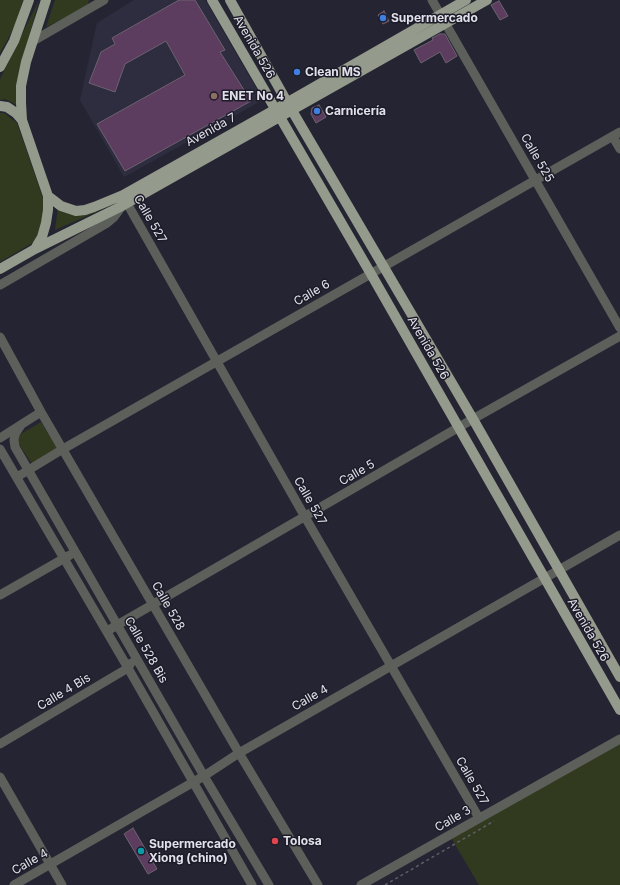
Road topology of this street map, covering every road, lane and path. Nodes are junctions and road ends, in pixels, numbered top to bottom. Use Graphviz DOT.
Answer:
graph roads {
  1 [pos="29,0"];
  2 [pos="46,0"];
  3 [pos="104,0"];
  4 [pos="212,0"];
  5 [pos="230,0"];
  6 [pos="432,0"];
  7 [pos="466,0"];
  8 [pos="486,0"];
  9 [pos="91,4"];
  10 [pos="443,19"];
  11 [pos="33,41"];
  12 [pos="0,67"];
  13 [pos="0,106"];
  14 [pos="290,106"];
  15 [pos="277,113"];
  16 [pos="22,120"];
  17 [pos="616,134"];
  18 [pos="620,149"];
  19 [pos="536,180"];
  20 [pos="48,196"];
  21 [pos="124,201"];
  22 [pos="35,249"];
  23 [pos="384,267"];
  24 [pos="0,269"];
  25 [pos="371,274"];
  26 [pos="0,285"];
  27 [pos="620,328"];
  28 [pos="620,336"];
  29 [pos="0,337"];
  30 [pos="217,362"];
  31 [pos="41,412"];
  32 [pos="472,419"];
  33 [pos="21,425"];
  34 [pos="458,427"];
  35 [pos="0,438"];
  36 [pos="0,449"];
  37 [pos="63,449"];
  38 [pos="28,469"];
  39 [pos="17,477"];
  40 [pos="305,517"];
  41 [pos="620,535"];
  42 [pos="76,552"];
  43 [pos="64,558"];
  44 [pos="558,570"];
  45 [pos="544,578"];
  46 [pos="0,595"];
  47 [pos="154,604"];
  48 [pos="118,625"];
  49 [pos="106,631"];
  50 [pos="136,657"];
  51 [pos="391,666"];
  52 [pos="128,668"];
  53 [pos="620,677"];
  54 [pos="620,710"];
  55 [pos="620,739"];
  56 [pos="0,744"];
  57 [pos="239,753"];
  58 [pos="204,776"];
  59 [pos="0,777"];
  60 [pos="193,782"];
  61 [pos="479,818"];
  62 [pos="50,864"];
  63 [pos="14,885"];
  64 [pos="62,885"];
  65 [pos="252,885"];
  66 [pos="269,885"];
  67 [pos="318,885"];
  68 [pos="362,885"];
  1 -- 12 [label="main road"];
  2 -- 11 [label="main road"];
  3 -- 9 [label="street"];
  4 -- 15 [label="main road, Avenida 526"];
  5 -- 14 [label="main road, Avenida 526"];
  6 -- 10 [label="street, Calle 525"];
  7 -- 10 [label="main road, Avenida 7"];
  8 -- 10 [label="main road, Avenida 7"];
  9 -- 11 [label="street"];
  10 -- 14 [label="main road, Avenida 7"];
  10 -- 19 [label="street, Calle 525"];
  11 -- 16 [label="main road"];
  13 -- 16 [label="main road"];
  14 -- 15 [label="main road, Avenida 7"];
  14 -- 23 [label="main road, Avenida 526"];
  15 -- 21 [label="main road, Avenida 7"];
  15 -- 25 [label="main road, Avenida 526"];
  16 -- 20 [label="main road"];
  17 -- 18 [label="street"];
  17 -- 19 [label="street, Calle 6"];
  19 -- 23 [label="street, Calle 6"];
  19 -- 27 [label="street, Calle 525"];
  20 -- 21 [label="main road, Avenida 7"];
  20 -- 22 [label="main road"];
  21 -- 22 [label="main road, Avenida 7"];
  21 -- 26 [label="street, Avenida 7"];
  21 -- 30 [label="street, Calle 527"];
  22 -- 24 [label="main road, Avenida 7"];
  23 -- 25 [label="street, Calle 6"];
  23 -- 32 [label="main road, Avenida 526"];
  25 -- 30 [label="street, Calle 6"];
  25 -- 34 [label="main road, Avenida 526"];
  28 -- 32 [label="street, Calle 5"];
  29 -- 31 [label="street, Calle 528"];
  30 -- 37 [label="street, Calle 6"];
  30 -- 40 [label="street, Calle 527"];
  31 -- 33 [label="street"];
  31 -- 37 [label="street, Calle 528"];
  32 -- 34 [label="street, Calle 5"];
  32 -- 44 [label="main road, Avenida 526"];
  33 -- 35 [label="street"];
  33 -- 38 [label="street, Calle 528 Bis"];
  34 -- 40 [label="street, Calle 5"];
  34 -- 45 [label="main road, Avenida 526"];
  36 -- 39 [label="street, Calle 528 Bis"];
  37 -- 38 [label="street, Calle 6"];
  37 -- 47 [label="street, Calle 528"];
  38 -- 39 [label="street, Calle 6"];
  38 -- 42 [label="street, Calle 528 Bis"];
  39 -- 43 [label="street, Calle 528 Bis"];
  40 -- 47 [label="street, Calle 5"];
  40 -- 51 [label="street, Calle 527"];
  41 -- 44 [label="street, Calle 4"];
  42 -- 43 [label="street"];
  42 -- 48 [label="street, Calle 528 Bis"];
  43 -- 46 [label="street"];
  43 -- 49 [label="street, Calle 528 Bis"];
  44 -- 45 [label="street, Calle 4"];
  44 -- 53 [label="main road, Avenida 526"];
  45 -- 51 [label="street, Calle 4"];
  45 -- 54 [label="main road, Avenida 526"];
  47 -- 48 [label="street, Calle 5"];
  47 -- 57 [label="street, Calle 528"];
  48 -- 49 [label="street, Calle 5"];
  48 -- 50 [label="street, Calle 528 Bis"];
  49 -- 52 [label="street, Calle 528 Bis"];
  50 -- 52 [label="street, Calle 4 Bis"];
  50 -- 58 [label="street, Calle 528 Bis"];
  51 -- 57 [label="street, Calle 4"];
  51 -- 61 [label="street, Calle 527"];
  52 -- 56 [label="street, Calle 4 Bis"];
  52 -- 60 [label="street, Calle 528 Bis"];
  55 -- 61 [label="street, Calle 3"];
  57 -- 58 [label="street, Calle 4"];
  57 -- 67 [label="street, Calle 528"];
  58 -- 60 [label="street, Calle 4"];
  58 -- 66 [label="street, Calle 528 Bis"];
  59 -- 62 [label="street"];
  60 -- 62 [label="street, Calle 4"];
  60 -- 65 [label="street, Calle 528 Bis"];
  61 -- 68 [label="street, Calle 3"];
  62 -- 63 [label="street, Calle 4"];
  62 -- 64 [label="street"];
}
